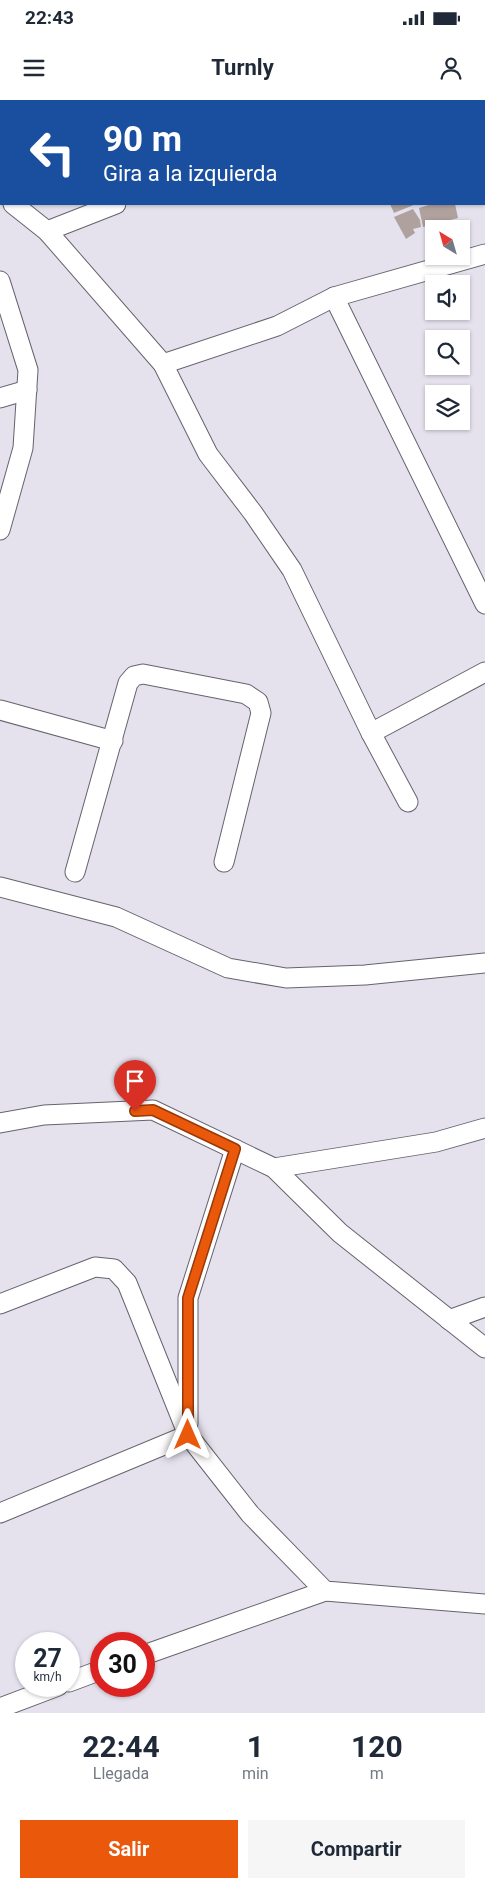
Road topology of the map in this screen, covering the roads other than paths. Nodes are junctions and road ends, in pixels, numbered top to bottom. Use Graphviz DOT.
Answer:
graph roads {
  1 [pos="14,205"];
  2 [pos="113,205"];
  3 [pos="47,231"];
  4 [pos="485,254"];
  5 [pos="0,281"];
  6 [pos="334,297"];
  7 [pos="163,364"];
  8 [pos="27,390"];
  9 [pos="0,398"];
  10 [pos="0,530"];
  11 [pos="485,604"];
  12 [pos="485,672"];
  13 [pos="0,710"];
  14 [pos="371,733"];
  15 [pos="113,741"];
  16 [pos="408,802"];
  17 [pos="224,862"];
  18 [pos="75,872"];
  19 [pos="0,887"];
  20 [pos="485,963"];
  21 [pos="0,1123"];
  22 [pos="485,1128"];
  23 [pos="235,1149"];
  24 [pos="274,1168"];
  25 [pos="0,1304"];
  26 [pos="485,1307"];
  27 [pos="448,1320"];
  28 [pos="485,1348"];
  29 [pos="188,1435"];
  30 [pos="0,1513"];
  31 [pos="325,1591"];
  32 [pos="485,1604"];
  33 [pos="155,1651"];
  34 [pos="29,1697"];
  35 [pos="0,1708"];
  1 -- 3 [label="street"];
  2 -- 3 [label="street"];
  3 -- 7 [label="street"];
  4 -- 6 [label="street"];
  5 -- 8 [label="street"];
  6 -- 7 [label="street"];
  6 -- 11 [label="street"];
  7 -- 14 [label="street"];
  8 -- 9 [label="street"];
  8 -- 10 [label="street"];
  12 -- 14 [label="street"];
  13 -- 15 [label="street"];
  14 -- 16 [label="street"];
  15 -- 17 [label="street"];
  15 -- 18 [label="street"];
  19 -- 20 [label="street"];
  21 -- 23 [label="street"];
  22 -- 24 [label="street"];
  23 -- 24 [label="street"];
  23 -- 29 [label="street"];
  24 -- 27 [label="street"];
  25 -- 29 [label="street"];
  26 -- 27 [label="street"];
  27 -- 28 [label="street"];
  29 -- 30 [label="street"];
  29 -- 31 [label="street"];
  31 -- 32 [label="street"];
  31 -- 33 [label="street"];
  34 -- 35 [label="street"];
}
